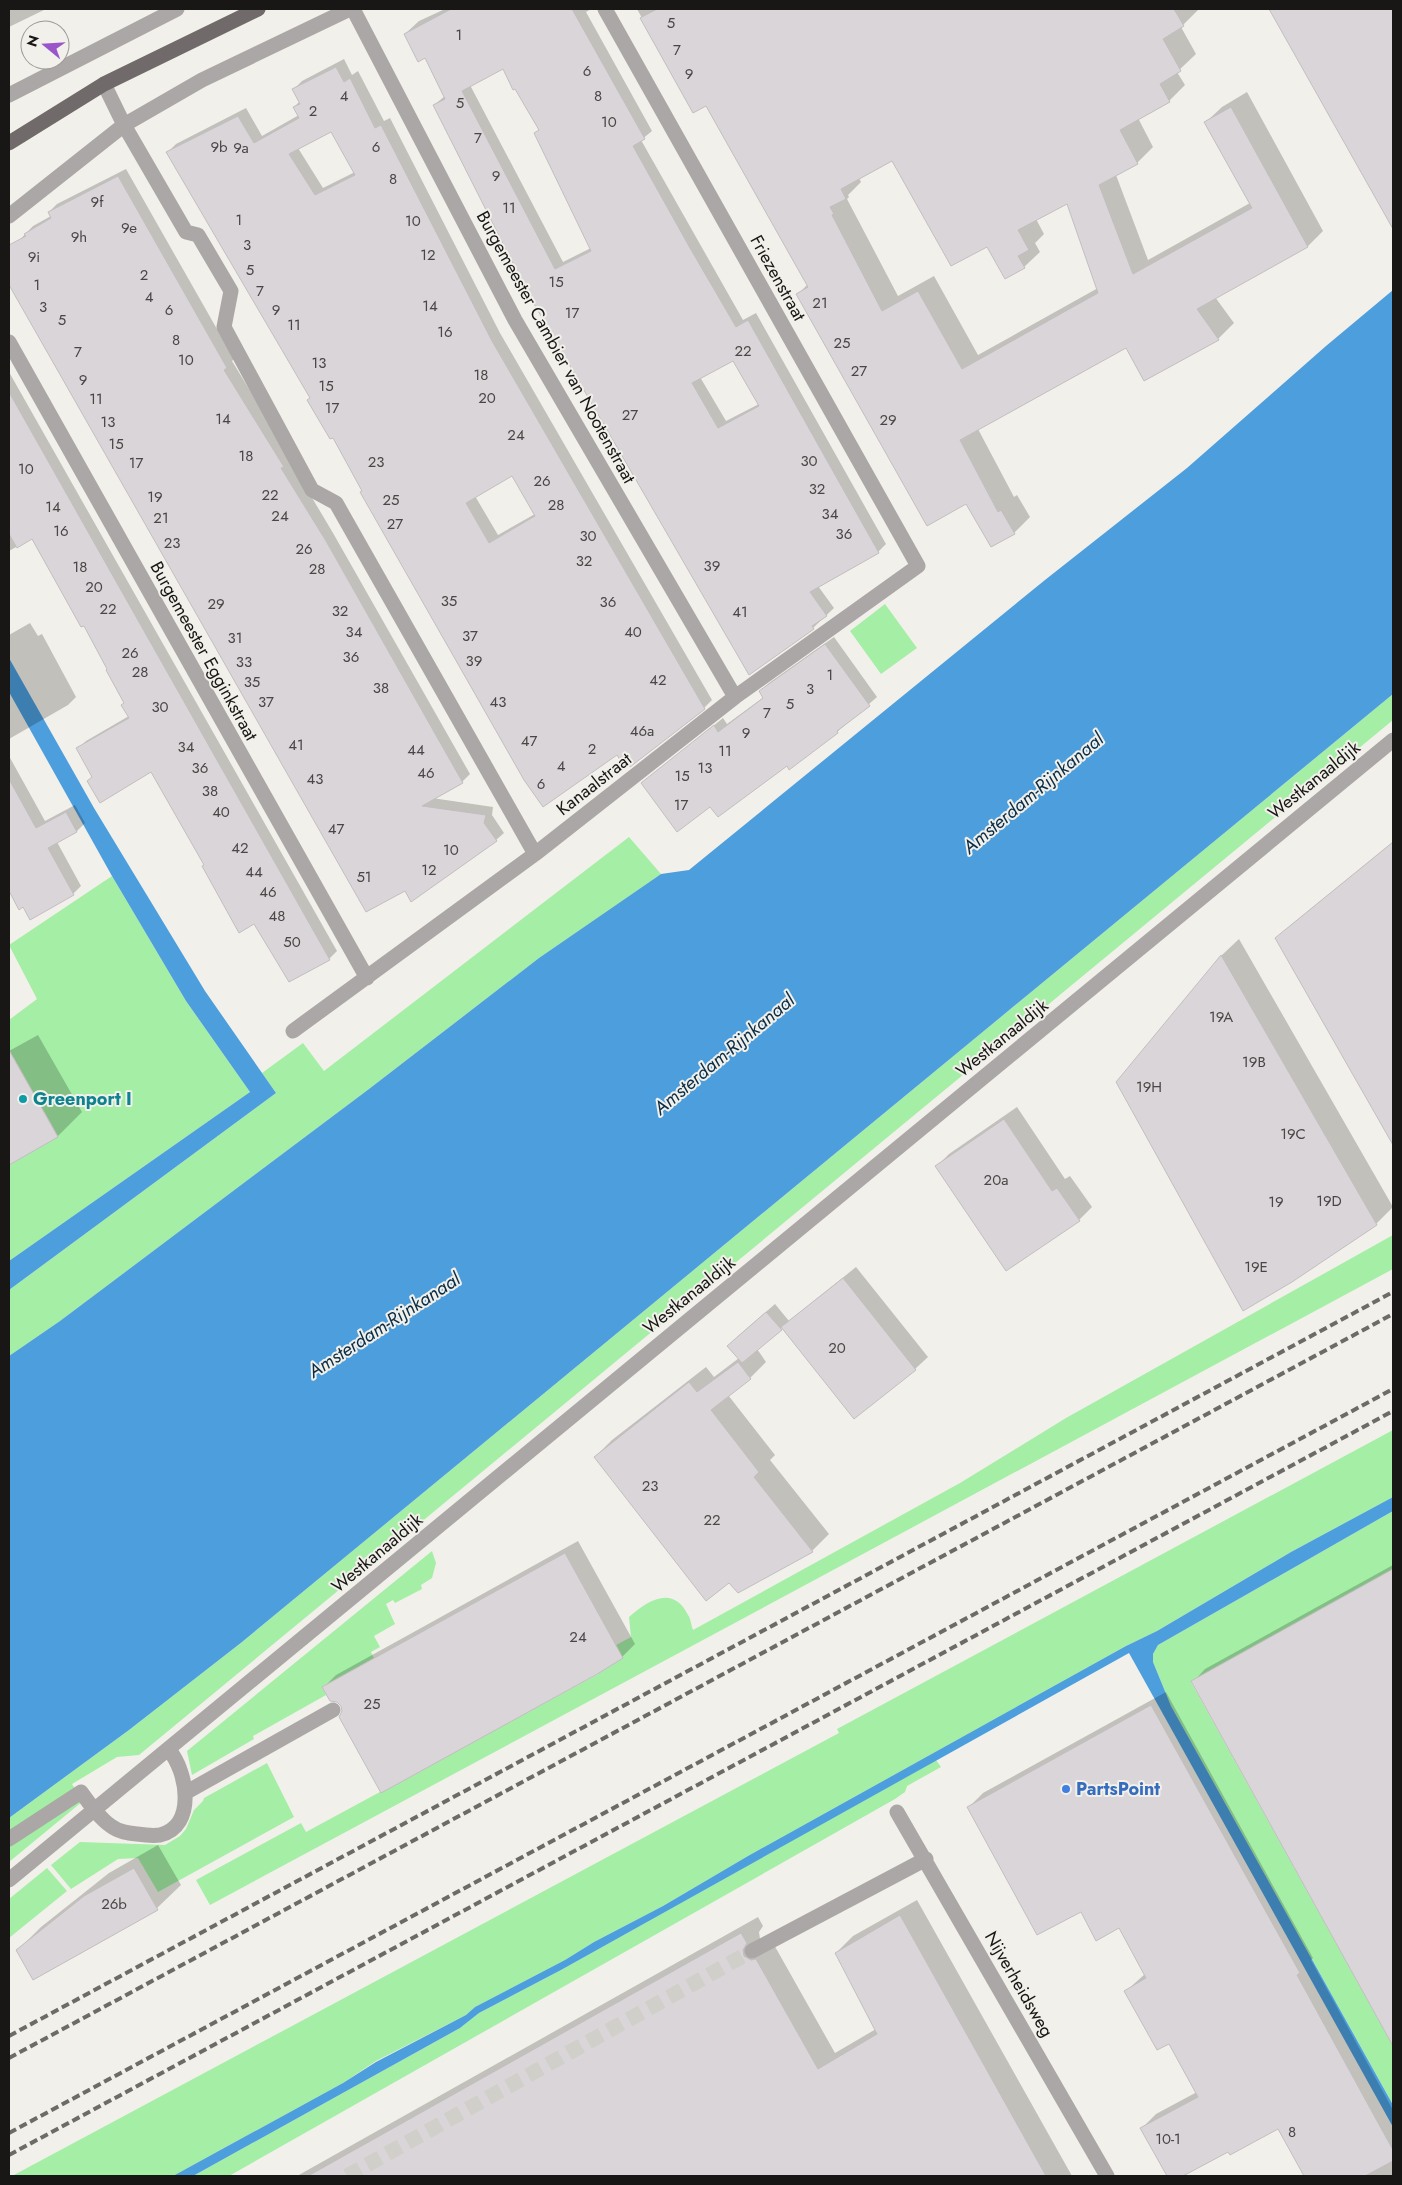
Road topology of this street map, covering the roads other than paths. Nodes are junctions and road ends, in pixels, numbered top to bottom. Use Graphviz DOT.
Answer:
graph roads {
  1 [pos="177,9"];
  2 [pos="258,9"];
  3 [pos="352,9"];
  4 [pos="606,9"];
  5 [pos="104,84"];
  6 [pos="9,95"];
  7 [pos="124,125"];
  8 [pos="9,144"];
  9 [pos="9,216"];
  10 [pos="9,342"];
  11 [pos="918,566"];
  12 [pos="735,698"];
  13 [pos="1393,740"];
  14 [pos="535,854"];
  15 [pos="368,978"];
  16 [pos="293,1031"];
  17 [pos="333,1710"];
  18 [pos="168,1750"];
  19 [pos="185,1793"];
  20 [pos="95,1810"];
  21 [pos="897,1812"];
  22 [pos="9,1839"];
  23 [pos="926,1859"];
  24 [pos="9,1880"];
  25 [pos="752,1951"];
  26 [pos="1106,2176"];
  1 -- 6 [label="street"];
  2 -- 5 [label="main road"];
  3 -- 7 [label="street"];
  3 -- 12 [label="street, Burgemeester Cambier van Nootenstraat"];
  4 -- 11 [label="street, Friezenstraat"];
  5 -- 7 [label="street"];
  5 -- 8 [label="main road"];
  7 -- 9 [label="street"];
  7 -- 14 [label="street"];
  10 -- 15 [label="street, Burgemeester Egginkstraat"];
  11 -- 12 [label="street, Kanaalstraat"];
  12 -- 14 [label="street, Kanaalstraat"];
  13 -- 18 [label="street, Westkanaaldijk"];
  14 -- 15 [label="street, Kanaalstraat"];
  15 -- 16 [label="street, Kanaalstraat"];
  17 -- 19 [label="street"];
  18 -- 19 [label="street"];
  18 -- 20 [label="street, Westkanaaldijk"];
  19 -- 20 [label="street"];
  20 -- 22 [label="street"];
  20 -- 24 [label="street, Westkanaaldijk"];
  21 -- 23 [label="street, Nijverheidsweg"];
  23 -- 25 [label="street"];
  23 -- 26 [label="street, Nijverheidsweg"];
}
